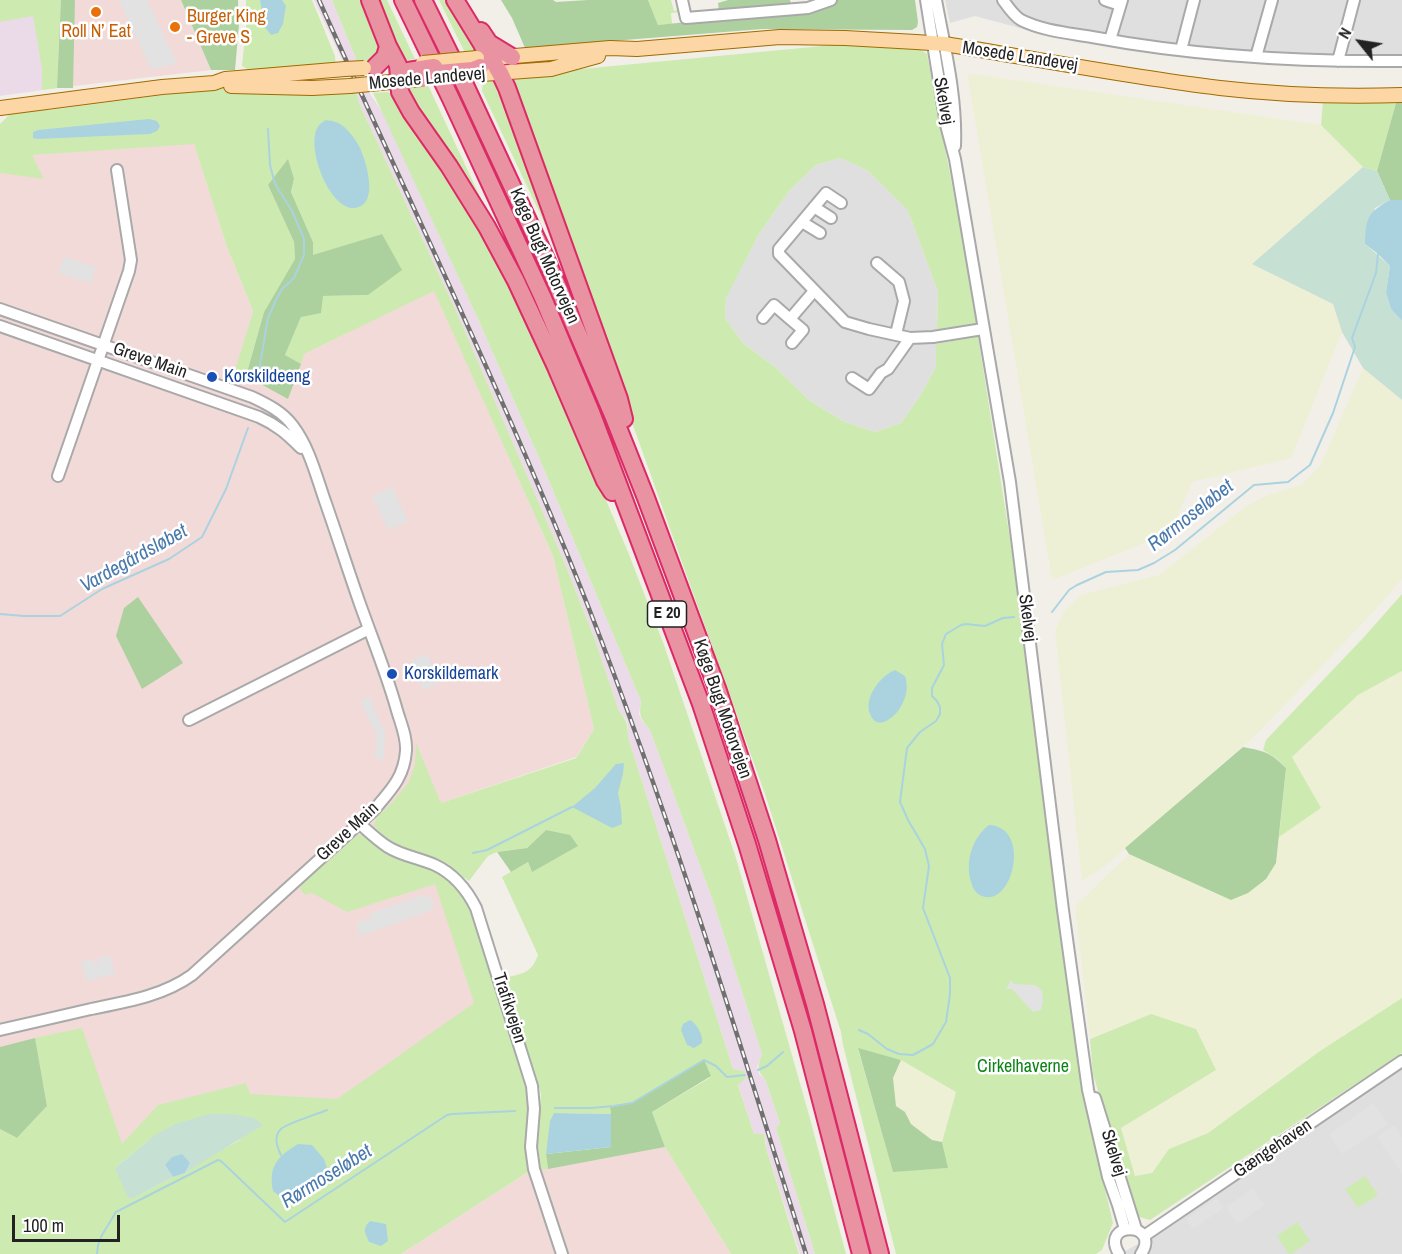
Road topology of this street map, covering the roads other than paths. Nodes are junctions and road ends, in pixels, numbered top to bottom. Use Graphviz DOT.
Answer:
graph roads {
  1 [pos="370,0"];
  2 [pos="403,0"];
  3 [pos="423,0"];
  4 [pos="455,0"];
  5 [pos="461,0"];
  6 [pos="681,0"];
  7 [pos="831,0"];
  8 [pos="926,0"];
  9 [pos="936,0"];
  10 [pos="1003,0"];
  11 [pos="1105,0"];
  12 [pos="1194,0"];
  13 [pos="1272,0"];
  14 [pos="1354,0"];
  15 [pos="1121,2"];
  16 [pos="1110,40"];
  17 [pos="939,44"];
  18 [pos="388,46"];
  19 [pos="1180,50"];
  20 [pos="1256,57"];
  21 [pos="448,61"];
  22 [pos="1402,61"];
  23 [pos="1338,62"];
  24 [pos="482,64"];
  25 [pos="370,68"];
  26 [pos="507,73"];
  27 [pos="407,74"];
  28 [pos="214,83"];
  29 [pos="1402,95"];
  30 [pos="0,108"];
  31 [pos="117,170"];
  32 [pos="841,203"];
  33 [pos="814,207"];
  34 [pos="831,218"];
  35 [pos="802,222"];
  36 [pos="819,233"];
  37 [pos="877,263"];
  38 [pos="814,291"];
  39 [pos="0,309"];
  40 [pos="763,318"];
  41 [pos="790,319"];
  42 [pos="0,326"];
  43 [pos="984,329"];
  44 [pos="896,334"];
  45 [pos="910,338"];
  46 [pos="792,343"];
  47 [pos="104,345"];
  48 [pos="99,360"];
  49 [pos="852,378"];
  50 [pos="310,456"];
  51 [pos="58,476"];
  52 [pos="646,498"];
  53 [pos="635,528"];
  54 [pos="369,629"];
  55 [pos="189,720"];
  56 [pos="359,823"];
  57 [pos="0,1030"];
  58 [pos="1402,1060"];
  59 [pos="1135,1232"];
  60 [pos="562,1254"];
  61 [pos="861,1254"];
  62 [pos="880,1254"];
  63 [pos="1118,1254"];
  64 [pos="1141,1254"];
  1 -- 18 [label="highway"];
  2 -- 53 [label="highway, Køge Bugt Motorvejen / E 20"];
  3 -- 52 [label="highway, Køge Bugt Motorvejen / E 20"];
  4 -- 24 [label="highway"];
  5 -- 26 [label="highway"];
  6 -- 7 [label="street"];
  8 -- 17 [label="street"];
  9 -- 17 [label="street"];
  10 -- 16 [label="street"];
  11 -- 15 [label="street"];
  12 -- 19 [label="street"];
  13 -- 20 [label="street"];
  14 -- 23 [label="street"];
  15 -- 16 [label="street"];
  16 -- 19 [label="street"];
  17 -- 26 [label="main road, Mosede Landevej"];
  17 -- 29 [label="main road, Mosede Landevej"];
  17 -- 43 [label="street, Skelvej"];
  18 -- 25 [label="highway"];
  18 -- 27 [label="highway"];
  19 -- 20 [label="street"];
  20 -- 23 [label="street"];
  21 -- 24 [label="main road, Mosede Landevej, bridge"];
  21 -- 27 [label="highway, bridge"];
  22 -- 23 [label="street"];
  24 -- 26 [label="highway"];
  24 -- 27 [label="highway, bridge"];
  25 -- 27 [label="main road, Mosede Landevej"];
  25 -- 28 [label="main road, Mosede Landevej, bridge"];
  26 -- 52 [label="highway"];
  27 -- 28 [label="main road, Mosede Landevej, bridge"];
  27 -- 53 [label="highway"];
  28 -- 30 [label="main road, Mosede Landevej"];
  31 -- 47 [label="street"];
  32 -- 33 [label="street"];
  33 -- 34 [label="street"];
  33 -- 35 [label="street"];
  35 -- 36 [label="street"];
  35 -- 38 [label="street"];
  37 -- 44 [label="street"];
  38 -- 41 [label="street"];
  38 -- 44 [label="street"];
  39 -- 47 [label="street, Greve Main"];
  40 -- 41 [label="street"];
  41 -- 46 [label="street"];
  42 -- 48 [label="street, Greve Main"];
  43 -- 45 [label="street"];
  43 -- 59 [label="street, Skelvej"];
  44 -- 45 [label="street"];
  45 -- 49 [label="street"];
  47 -- 48 [label="street"];
  47 -- 50 [label="street, Greve Main"];
  48 -- 50 [label="street, Greve Main"];
  48 -- 51 [label="street, Greve Main"];
  50 -- 54 [label="street, Greve Main"];
  52 -- 62 [label="highway, Køge Bugt Motorvejen / E 20"];
  53 -- 61 [label="highway, Køge Bugt Motorvejen / E 20"];
  54 -- 55 [label="street"];
  54 -- 56 [label="street, Greve Main"];
  56 -- 57 [label="street, Greve Main"];
  56 -- 60 [label="street, Trafikvejen"];
  58 -- 59 [label="street, Gængehaven"];
  59 -- 63 [label="street"];
  59 -- 64 [label="street"];
}
